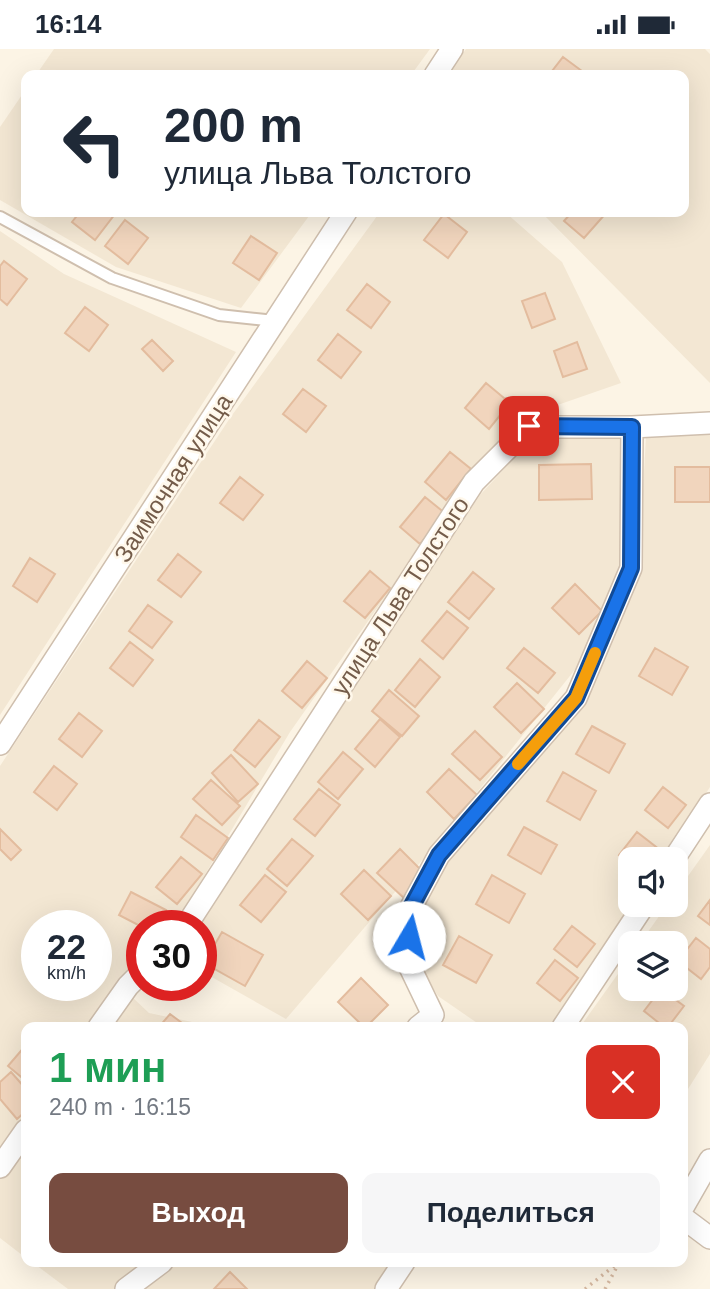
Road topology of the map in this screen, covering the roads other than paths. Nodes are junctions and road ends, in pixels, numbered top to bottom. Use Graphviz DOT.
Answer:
graph roads {
  1 [pos="452,49"];
  2 [pos="438,70"];
  3 [pos="0,217"];
  4 [pos="343,217"];
  5 [pos="275,321"];
  6 [pos="710,423"];
  7 [pos="632,427"];
  8 [pos="0,744"];
  9 [pos="710,804"];
  10 [pos="682,847"];
  11 [pos="196,910"];
  12 [pos="636,917"];
  13 [pos="126,989"];
  14 [pos="103,1022"];
  15 [pos="424,1022"];
  16 [pos="566,1022"];
  17 [pos="21,1137"];
  18 [pos="710,1160"];
  19 [pos="0,1167"];
  20 [pos="688,1198"];
  21 [pos="688,1221"];
  22 [pos="710,1238"];
  23 [pos="155,1267"];
  24 [pos="401,1267"];
  25 [pos="126,1289"];
  26 [pos="386,1289"];
  1 -- 2 [label="street"];
  3 -- 5 [label="lane"];
  4 -- 5 [label="street, Заимочная улица"];
  5 -- 8 [label="street, Заимочная улица"];
  6 -- 7 [label="street, улица Льва Толстого"];
  7 -- 11 [label="street, улица Льва Толстого"];
  7 -- 15 [label="street"];
  9 -- 10 [label="street"];
  12 -- 16 [label="street"];
  13 -- 14 [label="street"];
  17 -- 19 [label="street"];
  18 -- 20 [label="street"];
  21 -- 22 [label="street"];
  23 -- 25 [label="street"];
  24 -- 26 [label="street"];
}
